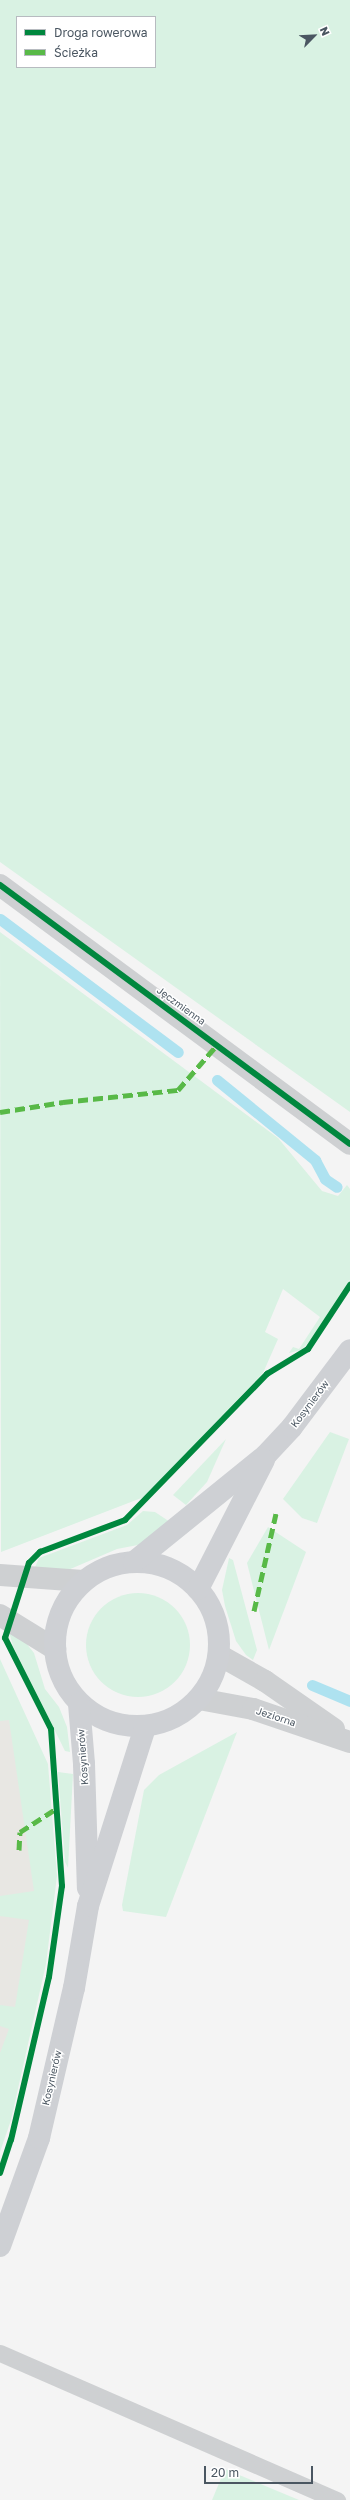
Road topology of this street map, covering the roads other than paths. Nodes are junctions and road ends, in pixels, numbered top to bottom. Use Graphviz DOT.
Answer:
graph roads {
  1 [pos="0,885"];
  2 [pos="350,1144"];
  3 [pos="350,1350"];
  4 [pos="266,1455"];
  5 [pos="134,1562"];
  6 [pos="0,1575"];
  7 [pos="83,1581"];
  8 [pos="198,1588"];
  9 [pos="0,1615"];
  10 [pos="55,1649"];
  11 [pos="219,1655"];
  12 [pos="200,1699"];
  13 [pos="79,1704"];
  14 [pos="145,1727"];
  15 [pos="350,1741"];
  16 [pos="88,1906"];
  17 [pos="0,2246"];
  18 [pos="0,2353"];
  19 [pos="337,2500"];
  1 -- 2 [label="street, Jęczmienna"];
  3 -- 4 [label="main road, Kosynierów"];
  4 -- 5 [label="main road, Kosynierów"];
  4 -- 8 [label="main road, Kosynierów"];
  5 -- 7 [label="main road"];
  5 -- 8 [label="main road"];
  6 -- 7 [label="street"];
  7 -- 10 [label="main road"];
  8 -- 11 [label="main road"];
  9 -- 10 [label="street"];
  10 -- 13 [label="main road"];
  11 -- 12 [label="main road"];
  11 -- 15 [label="street, Jeziorna"];
  12 -- 14 [label="main road"];
  12 -- 15 [label="street, Jeziorna"];
  13 -- 14 [label="main road"];
  13 -- 16 [label="main road, Kosynierów"];
  14 -- 16 [label="main road, Kosynierów"];
  16 -- 17 [label="main road, Kosynierów"];
  18 -- 19 [label="lane"];
}
